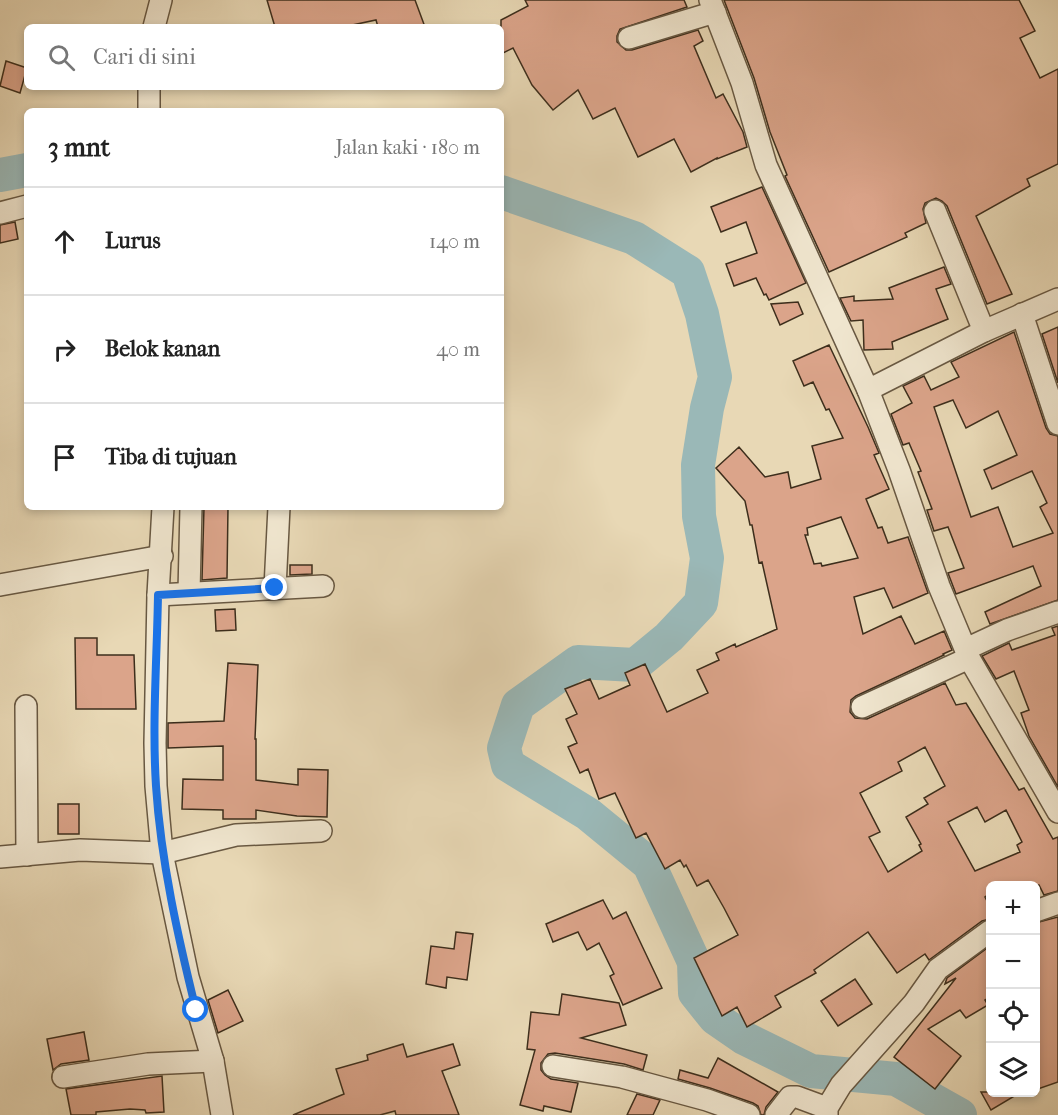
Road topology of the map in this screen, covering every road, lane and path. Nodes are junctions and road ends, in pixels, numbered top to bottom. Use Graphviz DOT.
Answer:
graph roads {
  1 [pos="161,0"];
  2 [pos="713,6"];
  3 [pos="155,24"];
  4 [pos="628,38"];
  5 [pos="24,207"];
  6 [pos="935,211"];
  7 [pos="0,213"];
  8 [pos="1058,299"];
  9 [pos="1022,314"];
  10 [pos="984,331"];
  11 [pos="868,390"];
  12 [pos="1058,424"];
  13 [pos="163,510"];
  14 [pos="191,510"];
  15 [pos="279,510"];
  16 [pos="162,556"];
  17 [pos="0,585"];
  18 [pos="323,586"];
  19 [pos="275,588"];
  20 [pos="189,593"];
  21 [pos="158,595"];
  22 [pos="1058,612"];
  23 [pos="967,653"];
  24 [pos="26,706"];
  25 [pos="861,707"];
  26 [pos="1058,812"];
  27 [pos="321,831"];
  28 [pos="162,853"];
  29 [pos="27,855"];
  30 [pos="0,857"];
  31 [pos="1058,903"];
  32 [pos="1040,909"];
  33 [pos="986,934"];
  34 [pos="213,1060"];
  35 [pos="553,1066"];
  36 [pos="63,1077"];
  37 [pos="827,1112"];
  38 [pos="222,1115"];
  39 [pos="749,1115"];
  40 [pos="776,1115"];
  1 -- 3 [label="street"];
  2 -- 4 [label="street"];
  2 -- 11 [label="street"];
  5 -- 7 [label="street"];
  6 -- 10 [label="street"];
  8 -- 9 [label="street"];
  9 -- 10 [label="street"];
  9 -- 12 [label="street"];
  10 -- 11 [label="street"];
  11 -- 23 [label="street"];
  13 -- 16 [label="street"];
  14 -- 20 [label="street"];
  15 -- 19 [label="street"];
  16 -- 17 [label="street"];
  16 -- 21 [label="street"];
  18 -- 19 [label="street"];
  19 -- 20 [label="street"];
  20 -- 21 [label="street"];
  21 -- 28 [label="street"];
  22 -- 23 [label="street"];
  23 -- 25 [label="street"];
  23 -- 26 [label="street"];
  24 -- 29 [label="street"];
  27 -- 28 [label="street"];
  28 -- 29 [label="street"];
  28 -- 34 [label="street"];
  29 -- 30 [label="street"];
  31 -- 32 [label="street"];
  33 -- 37 [label="street"];
  34 -- 36 [label="street"];
  34 -- 38 [label="street"];
  35 -- 39 [label="street"];
  37 -- 40 [label="street"];
}
